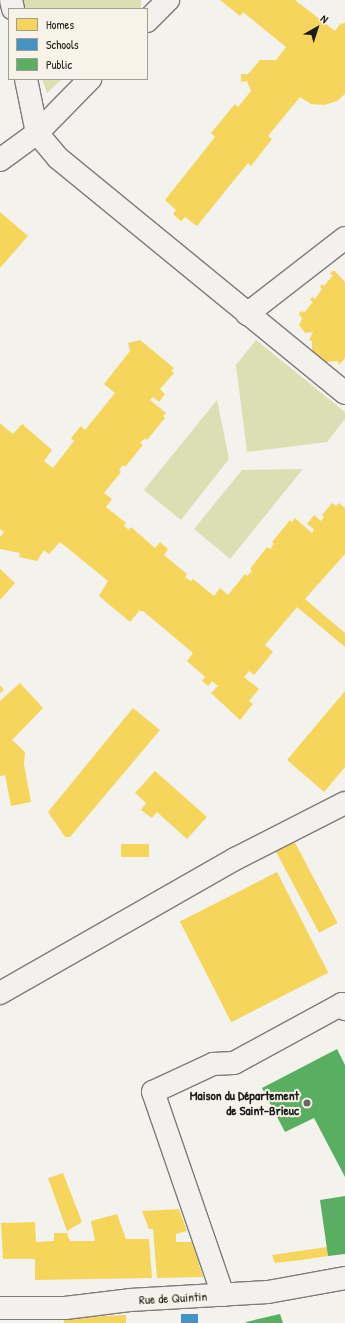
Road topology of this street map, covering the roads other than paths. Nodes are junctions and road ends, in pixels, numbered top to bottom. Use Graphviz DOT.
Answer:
graph roads {
  1 [pos="168,0"];
  2 [pos="148,20"];
  3 [pos="26,80"];
  4 [pos="89,80"];
  5 [pos="37,133"];
  6 [pos="0,160"];
  7 [pos="345,238"];
  8 [pos="247,314"];
  9 [pos="345,393"];
  10 [pos="345,802"];
  11 [pos="0,993"];
  12 [pos="345,1009"];
  13 [pos="345,1278"];
  14 [pos="223,1295"];
  15 [pos="0,1308"];
  1 -- 2 [label="street"];
  3 -- 5 [label="street"];
  4 -- 5 [label="street"];
  5 -- 6 [label="street"];
  5 -- 8 [label="street"];
  7 -- 8 [label="street"];
  8 -- 9 [label="street"];
  10 -- 11 [label="street"];
  12 -- 14 [label="street"];
  13 -- 14 [label="street, Rue de Quintin"];
  14 -- 15 [label="street, Rue de Quintin"];
}
